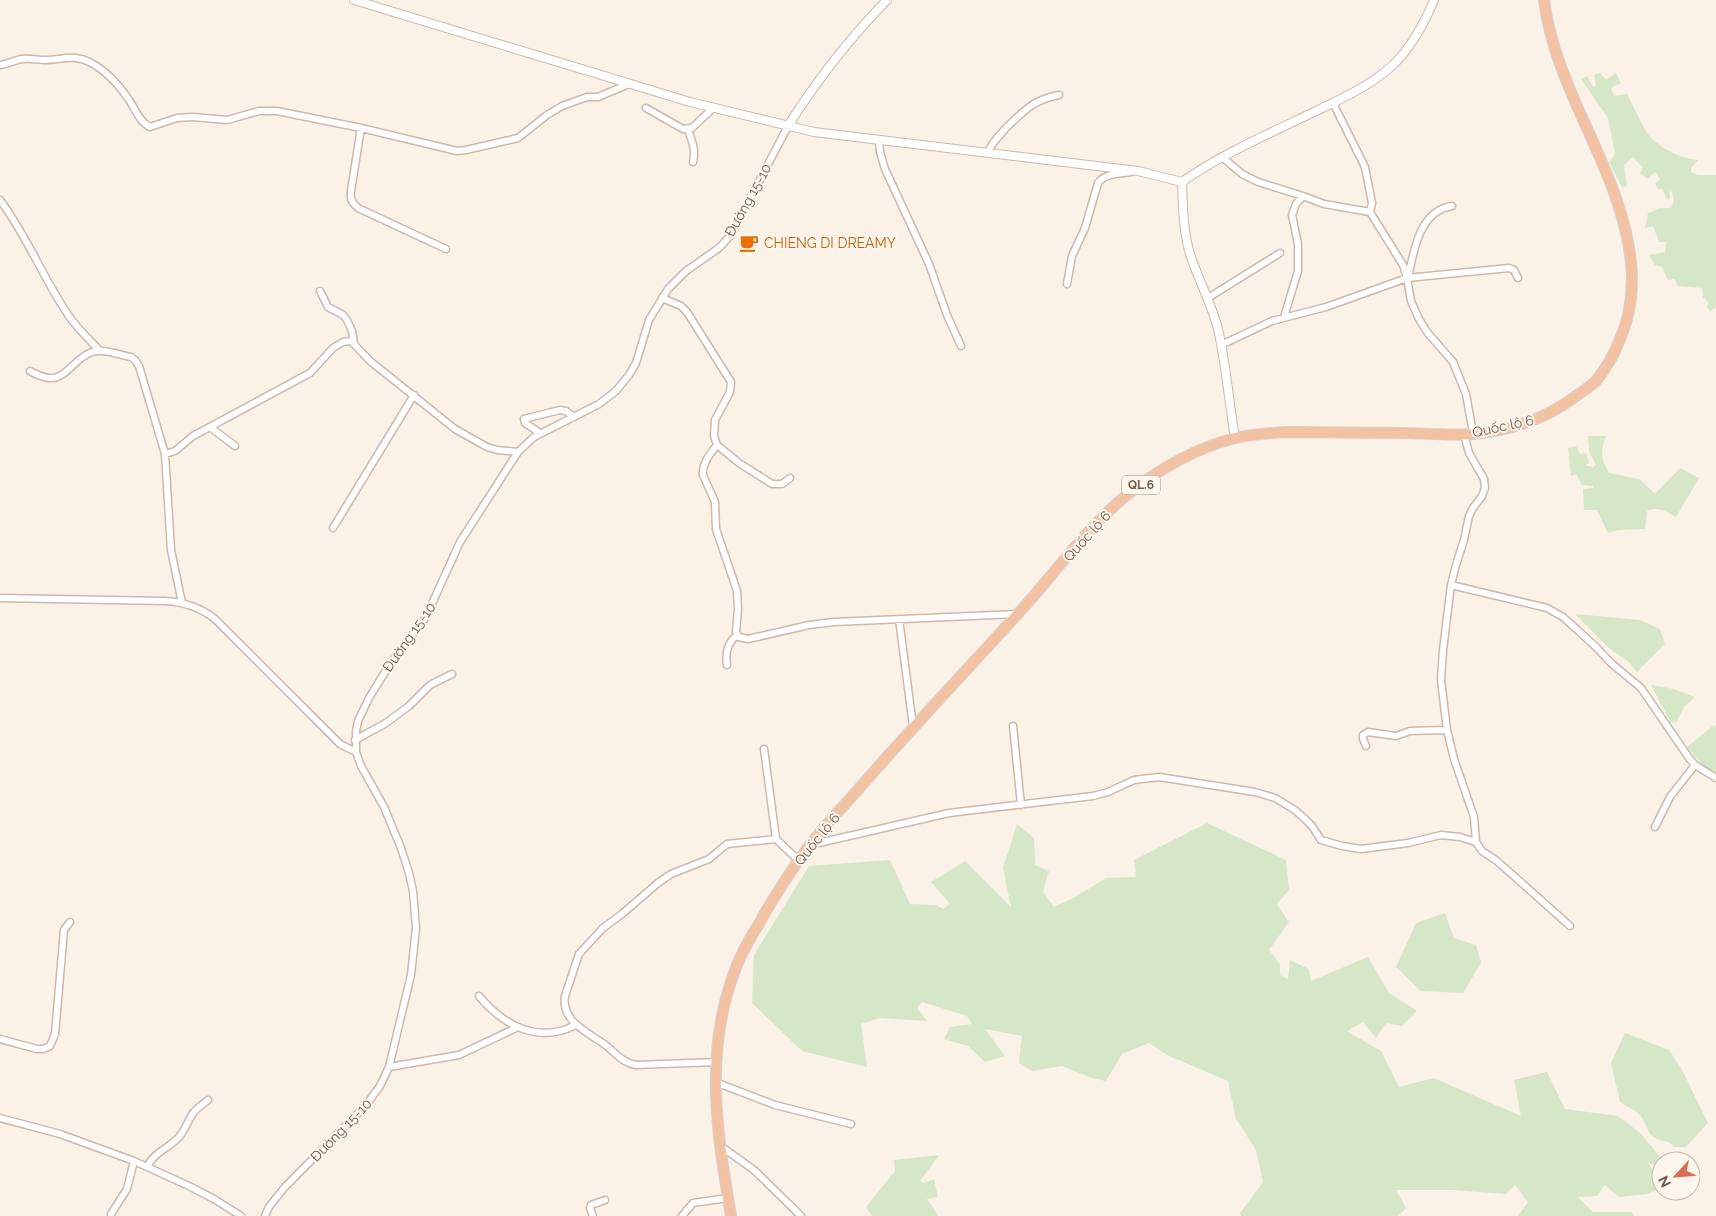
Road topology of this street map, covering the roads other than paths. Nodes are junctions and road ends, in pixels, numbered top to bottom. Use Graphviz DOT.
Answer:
graph roads {
  1 [pos="354,0"];
  2 [pos="887,0"];
  3 [pos="1434,0"];
  4 [pos="1544,0"];
  5 [pos="0,65"];
  6 [pos="629,84"];
  7 [pos="1059,95"];
  8 [pos="1333,104"];
  9 [pos="646,108"];
  10 [pos="713,108"];
  11 [pos="788,126"];
  12 [pos="361,128"];
  13 [pos="688,130"];
  14 [pos="879,141"];
  15 [pos="988,152"];
  16 [pos="1222,157"];
  17 [pos="693,162"];
  18 [pos="1138,170"];
  19 [pos="1182,182"];
  20 [pos="1303,196"];
  21 [pos="0,200"];
  22 [pos="1452,206"];
  23 [pos="1370,212"];
  24 [pos="446,249"];
  25 [pos="1280,252"];
  26 [pos="1407,278"];
  27 [pos="1518,278"];
  28 [pos="1067,284"];
  29 [pos="320,291"];
  30 [pos="662,298"];
  31 [pos="1208,298"];
  32 [pos="1284,317"];
  33 [pos="354,344"];
  34 [pos="1221,345"];
  35 [pos="961,346"];
  36 [pos="99,350"];
  37 [pos="30,372"];
  38 [pos="414,395"];
  39 [pos="574,416"];
  40 [pos="210,427"];
  41 [pos="540,433"];
  42 [pos="1468,433"];
  43 [pos="1235,438"];
  44 [pos="717,445"];
  45 [pos="235,446"];
  46 [pos="518,452"];
  47 [pos="165,454"];
  48 [pos="790,478"];
  49 [pos="333,528"];
  50 [pos="1451,585"];
  51 [pos="0,598"];
  52 [pos="182,603"];
  53 [pos="1018,614"];
  54 [pos="899,619"];
  55 [pos="737,635"];
  56 [pos="727,665"];
  57 [pos="452,674"];
  58 [pos="913,726"];
  59 [pos="1013,726"];
  60 [pos="1447,730"];
  61 [pos="355,740"];
  62 [pos="1366,746"];
  63 [pos="764,749"];
  64 [pos="356,752"];
  65 [pos="1695,764"];
  66 [pos="1716,778"];
  67 [pos="1021,805"];
  68 [pos="1655,827"];
  69 [pos="776,839"];
  70 [pos="1476,842"];
  71 [pos="810,845"];
  72 [pos="799,860"];
  73 [pos="70,922"];
  74 [pos="1570,926"];
  75 [pos="479,996"];
  76 [pos="576,1025"];
  77 [pos="516,1028"];
  78 [pos="0,1039"];
  79 [pos="716,1062"];
  80 [pos="389,1066"];
  81 [pos="715,1082"];
  82 [pos="208,1100"];
  83 [pos="0,1118"];
  84 [pos="850,1124"];
  85 [pos="719,1145"];
  86 [pos="134,1161"];
  87 [pos="147,1167"];
  88 [pos="728,1198"];
  89 [pos="604,1200"];
  90 [pos="111,1214"];
  91 [pos="241,1216"];
  92 [pos="265,1216"];
  93 [pos="593,1216"];
  94 [pos="682,1216"];
  95 [pos="731,1216"];
  96 [pos="801,1216"];
  1 -- 6 [label="street"];
  2 -- 11 [label="street"];
  3 -- 8 [label="street"];
  4 -- 42 [label="highway, Quốc lộ 6 / QL.6"];
  5 -- 12 [label="street"];
  6 -- 10 [label="street"];
  6 -- 12 [label="street"];
  7 -- 15 [label="street"];
  8 -- 16 [label="street"];
  8 -- 23 [label="street"];
  9 -- 13 [label="street"];
  10 -- 11 [label="street"];
  10 -- 13 [label="street"];
  11 -- 14 [label="street"];
  11 -- 30 [label="street, Đường 15-10"];
  12 -- 24 [label="street"];
  13 -- 17 [label="street"];
  14 -- 15 [label="street"];
  14 -- 35 [label="street"];
  15 -- 18 [label="street"];
  16 -- 19 [label="street"];
  16 -- 20 [label="street"];
  18 -- 19 [label="street"];
  18 -- 28 [label="street"];
  19 -- 31 [label="street"];
  20 -- 23 [label="street"];
  20 -- 32 [label="street"];
  21 -- 36 [label="street"];
  22 -- 26 [label="street"];
  23 -- 26 [label="street"];
  25 -- 31 [label="street"];
  26 -- 27 [label="street"];
  26 -- 32 [label="street"];
  26 -- 42 [label="street"];
  29 -- 33 [label="street"];
  30 -- 39 [label="street, Đường 15-10"];
  30 -- 44 [label="street"];
  31 -- 34 [label="street"];
  32 -- 34 [label="street"];
  33 -- 38 [label="street"];
  33 -- 40 [label="street"];
  34 -- 43 [label="street"];
  36 -- 37 [label="street"];
  36 -- 47 [label="street"];
  38 -- 46 [label="street"];
  38 -- 49 [label="street"];
  39 -- 41 [label="street, Đường 15-10"];
  39 -- 41 [label="street"];
  40 -- 45 [label="street"];
  40 -- 47 [label="street"];
  41 -- 46 [label="street, Đường 15-10"];
  42 -- 43 [label="highway, Quốc lộ 6 / QL.6"];
  42 -- 50 [label="street"];
  43 -- 53 [label="highway, Quốc lộ 6 / QL.6"];
  44 -- 48 [label="street"];
  44 -- 55 [label="street"];
  46 -- 61 [label="street, Đường 15-10"];
  47 -- 52 [label="street"];
  50 -- 60 [label="street"];
  50 -- 65 [label="street"];
  51 -- 52 [label="street"];
  52 -- 64 [label="street"];
  53 -- 54 [label="street"];
  53 -- 58 [label="highway, Quốc lộ 6 / QL.6"];
  54 -- 55 [label="street"];
  54 -- 58 [label="street"];
  55 -- 56 [label="street"];
  57 -- 61 [label="street"];
  58 -- 71 [label="highway, Quốc lộ 6 / QL.6"];
  59 -- 67 [label="street"];
  60 -- 62 [label="street"];
  60 -- 70 [label="street"];
  61 -- 64 [label="street, Đường 15-10"];
  63 -- 69 [label="street"];
  64 -- 80 [label="street, Đường 15-10"];
  65 -- 66 [label="street"];
  65 -- 68 [label="street"];
  67 -- 70 [label="street"];
  67 -- 71 [label="street"];
  69 -- 72 [label="street"];
  69 -- 76 [label="street"];
  70 -- 74 [label="street"];
  71 -- 72 [label="highway, Quốc lộ 6 / QL.6"];
  72 -- 79 [label="highway, Quốc lộ 6 / QL.6"];
  73 -- 78 [label="street"];
  75 -- 77 [label="street"];
  76 -- 77 [label="street"];
  76 -- 79 [label="street"];
  77 -- 80 [label="street"];
  79 -- 81 [label="highway, Quốc lộ 6 / QL.6"];
  80 -- 92 [label="street, Đường 15-10"];
  81 -- 84 [label="street"];
  81 -- 85 [label="highway, Quốc lộ 6 / QL.6"];
  82 -- 87 [label="street"];
  83 -- 86 [label="street"];
  85 -- 88 [label="highway, Quốc lộ 6 / QL.6"];
  85 -- 96 [label="street"];
  86 -- 87 [label="street"];
  86 -- 90 [label="street"];
  87 -- 91 [label="street"];
  88 -- 94 [label="street"];
  88 -- 95 [label="highway, Quốc lộ 6 / QL.6"];
  89 -- 93 [label="street"];
}
